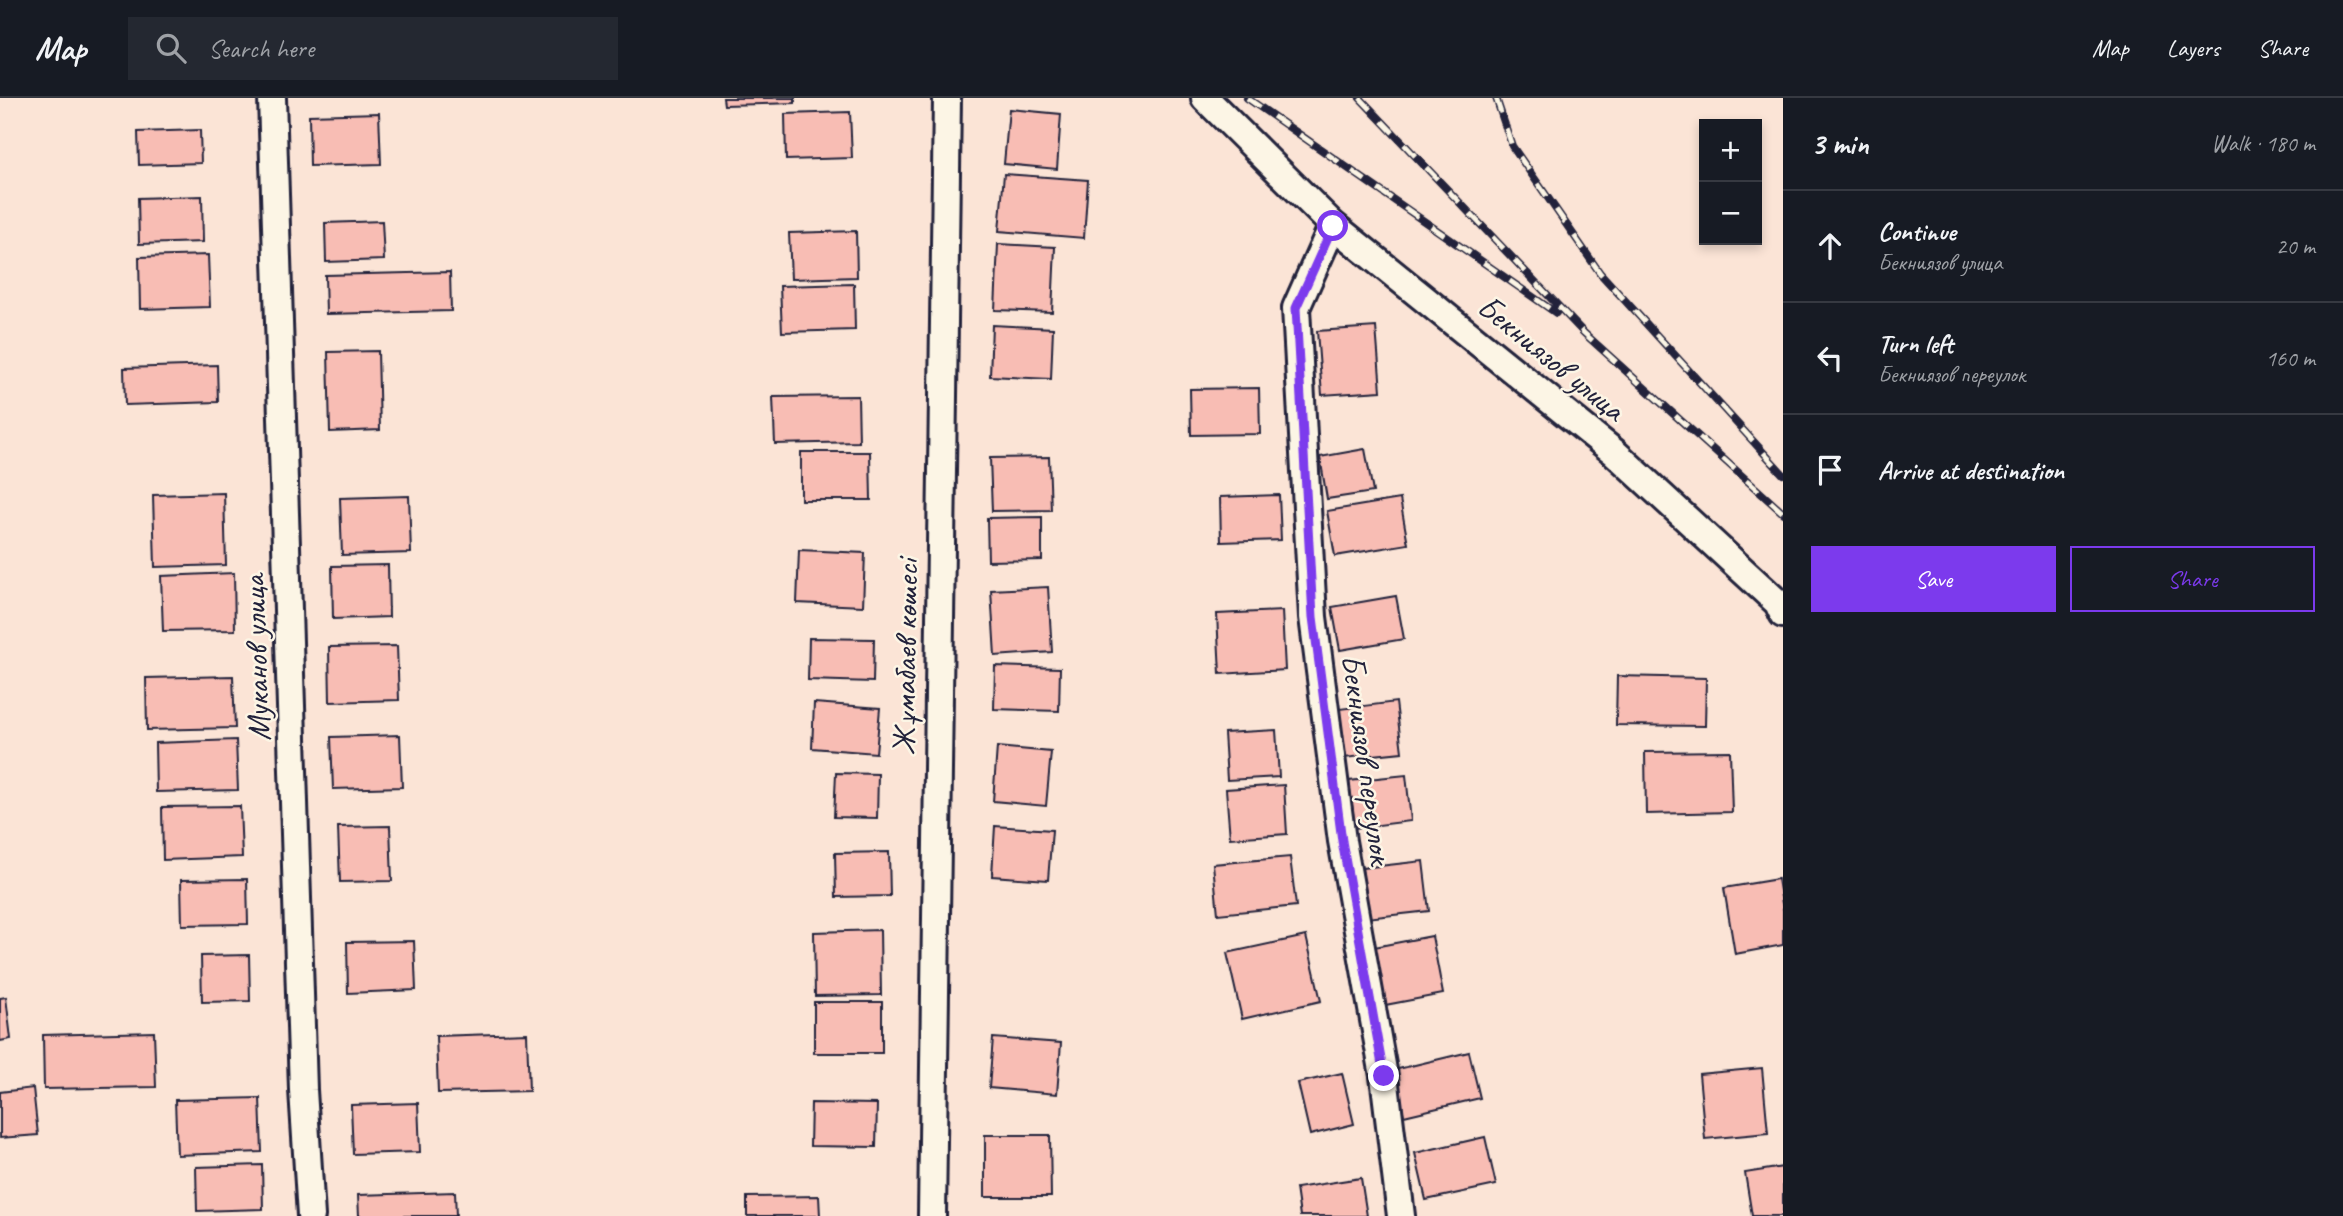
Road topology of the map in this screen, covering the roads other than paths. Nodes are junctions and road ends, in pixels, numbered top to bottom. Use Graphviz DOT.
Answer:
graph roads {
  1 [pos="272,98"];
  2 [pos="947,98"];
  3 [pos="1205,98"];
  4 [pos="1333,226"];
  5 [pos="1783,614"];
  6 [pos="311,1216"];
  7 [pos="932,1216"];
  8 [pos="1401,1216"];
  1 -- 6 [label="street, Муканов улица"];
  2 -- 7 [label="street, Жұмабаев көшесі"];
  3 -- 4 [label="street, Бекниязов улица"];
  4 -- 5 [label="street, Бекниязов улица"];
  4 -- 8 [label="street, Бекниязов переулок"];
}
